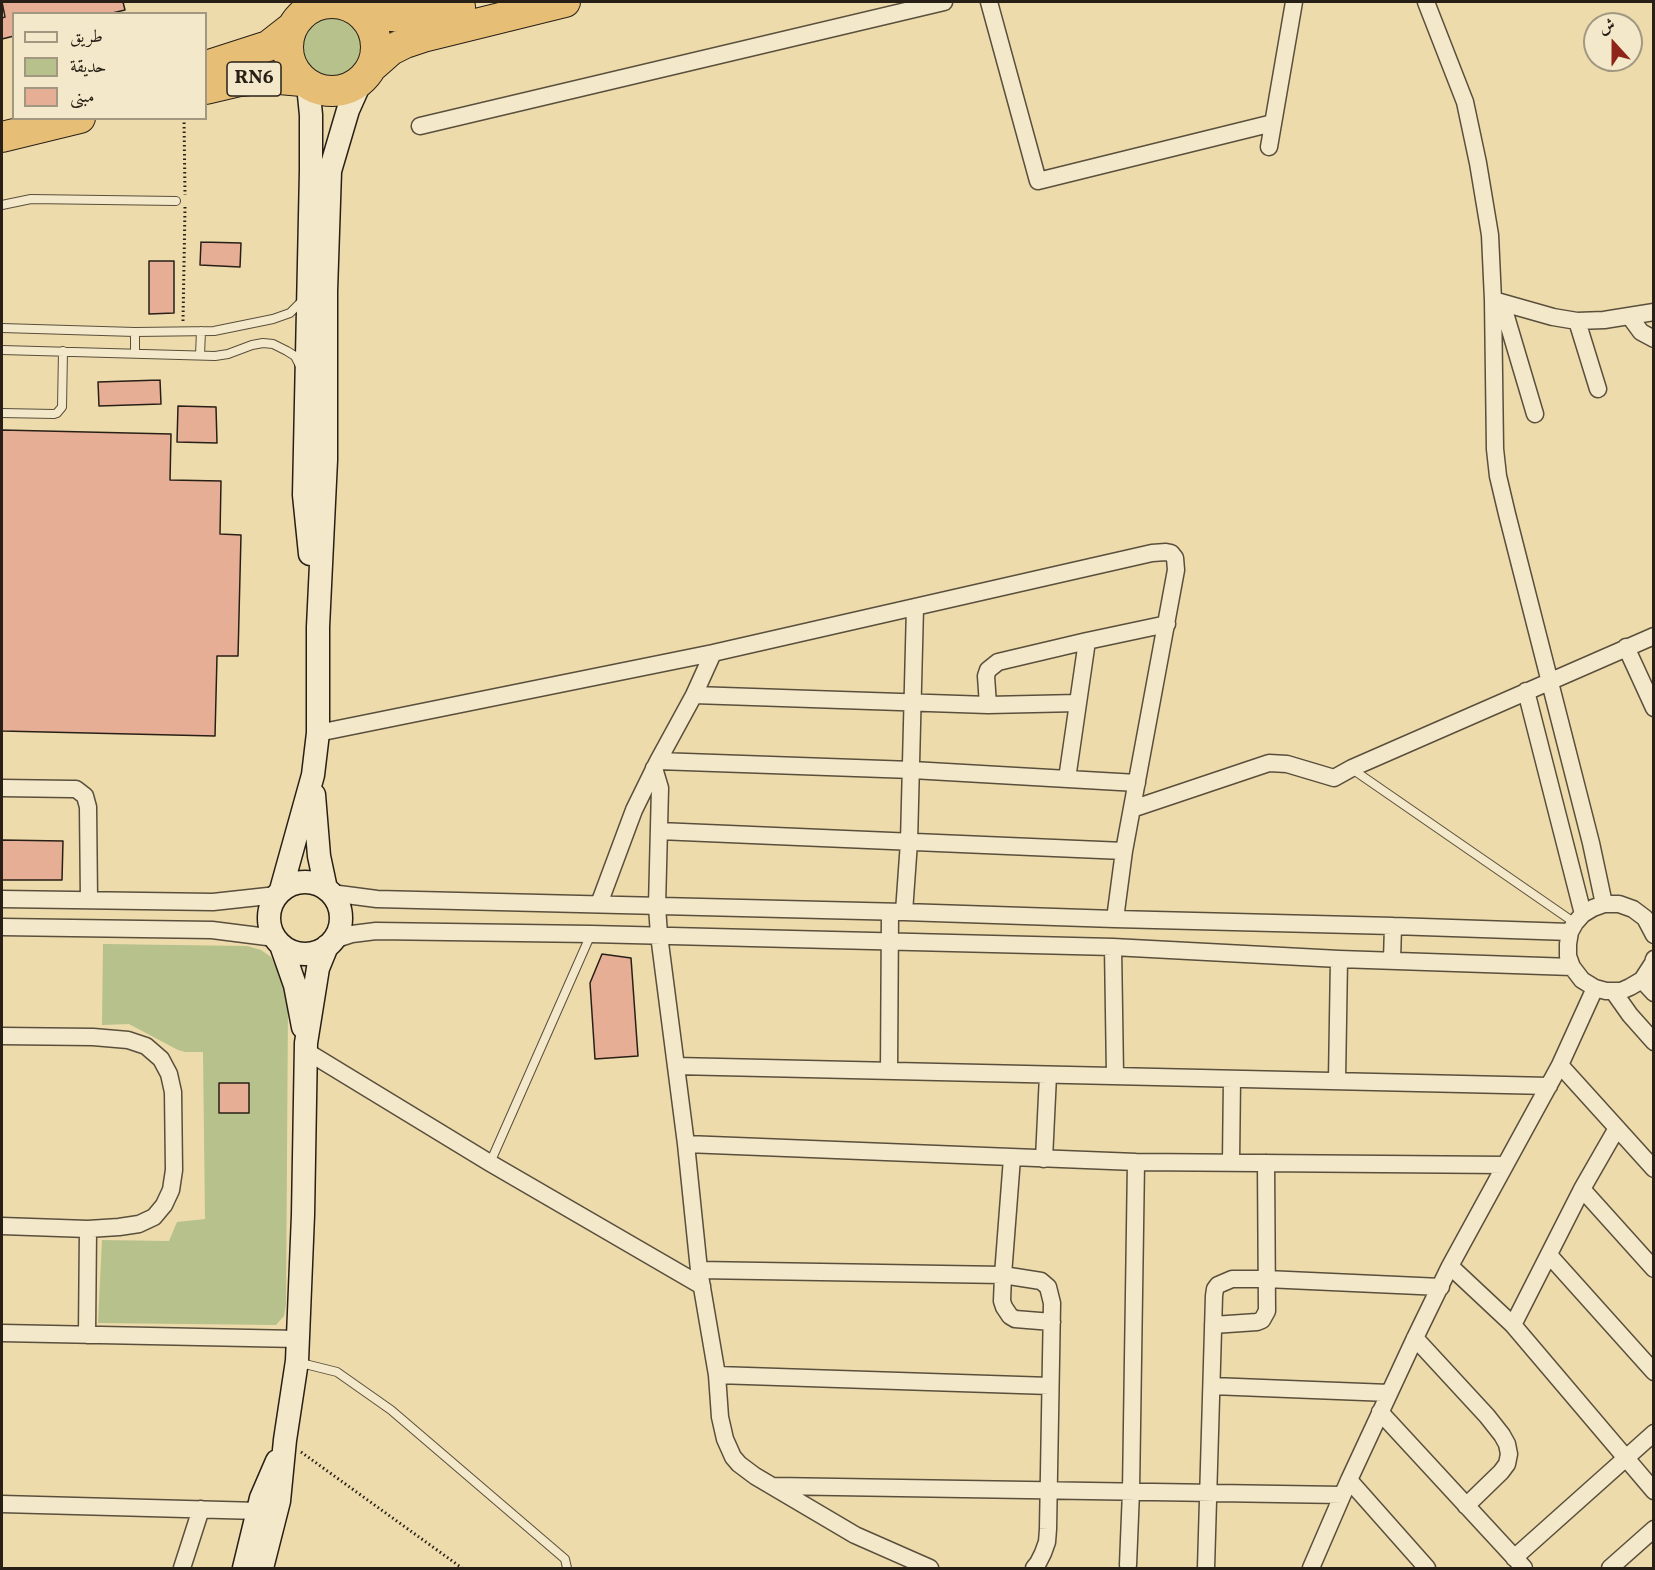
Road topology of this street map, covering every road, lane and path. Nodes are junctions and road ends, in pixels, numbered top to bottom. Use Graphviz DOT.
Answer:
graph roads {
  1 [pos="483,2"];
  2 [pos="565,2"];
  3 [pos="944,2"];
  4 [pos="989,2"];
  5 [pos="1293,2"];
  6 [pos="1426,2"];
  7 [pos="358,9"];
  8 [pos="304,13"];
  9 [pos="207,66"];
  10 [pos="367,73"];
  11 [pos="305,83"];
  12 [pos="207,89"];
  13 [pos="72,120"];
  14 [pos="184,120"];
  15 [pos="1273,123"];
  16 [pos="420,126"];
  17 [pos="2,137"];
  18 [pos="1269,147"];
  19 [pos="176,201"];
  20 [pos="2,205"];
  21 [pos="309,289"];
  22 [pos="1498,302"];
  23 [pos="1653,312"];
  24 [pos="1630,317"];
  25 [pos="1577,321"];
  26 [pos="2,328"];
  27 [pos="182,331"];
  28 [pos="201,331"];
  29 [pos="135,332"];
  30 [pos="1653,339"];
  31 [pos="2,350"];
  32 [pos="63,351"];
  33 [pos="135,353"];
  34 [pos="200,355"];
  35 [pos="306,378"];
  36 [pos="1598,389"];
  37 [pos="2,413"];
  38 [pos="1535,414"];
  39 [pos="915,607"];
  40 [pos="1167,624"];
  41 [pos="318,627"];
  42 [pos="1653,636"];
  43 [pos="1087,641"];
  44 [pos="1626,647"];
  45 [pos="713,653"];
  46 [pos="1549,681"];
  47 [pos="1526,691"];
  48 [pos="694,694"];
  49 [pos="913,703"];
  50 [pos="1078,703"];
  51 [pos="988,705"];
  52 [pos="1653,708"];
  53 [pos="318,733"];
  54 [pos="656,765"];
  55 [pos="1352,768"];
  56 [pos="912,770"];
  57 [pos="313,775"];
  58 [pos="1067,779"];
  59 [pos="1137,783"];
  60 [pos="2,788"];
  61 [pos="1132,809"];
  62 [pos="659,831"];
  63 [pos="909,842"];
  64 [pos="1124,851"];
  65 [pos="329,891"];
  66 [pos="279,893"];
  67 [pos="2,899"];
  68 [pos="89,900"];
  69 [pos="598,904"];
  70 [pos="1604,904"];
  71 [pos="657,906"];
  72 [pos="897,912"];
  73 [pos="1115,919"];
  74 [pos="1140,920"];
  75 [pos="1576,923"];
  76 [pos="1393,926"];
  77 [pos="2,927"];
  78 [pos="1653,933"];
  79 [pos="591,934"];
  80 [pos="659,935"];
  81 [pos="278,941"];
  82 [pos="890,941"];
  83 [pos="329,944"];
  84 [pos="1113,947"];
  85 [pos="1140,949"];
  86 [pos="1339,958"];
  87 [pos="1392,960"];
  88 [pos="1653,962"];
  89 [pos="1572,967"];
  90 [pos="1642,980"];
  91 [pos="1595,988"];
  92 [pos="1613,991"];
  93 [pos="1653,993"];
  94 [pos="2,1036"];
  95 [pos="1653,1042"];
  96 [pos="306,1047"];
  97 [pos="1560,1065"];
  98 [pos="676,1066"];
  99 [pos="889,1071"];
  100 [pos="1048,1076"];
  101 [pos="1115,1076"];
  102 [pos="1232,1079"];
  103 [pos="1337,1080"];
  104 [pos="1549,1086"];
  105 [pos="1617,1128"];
  106 [pos="686,1144"];
  107 [pos="1012,1158"];
  108 [pos="1044,1159"];
  109 [pos="1136,1162"];
  110 [pos="1231,1162"];
  111 [pos="490,1163"];
  112 [pos="1266,1163"];
  113 [pos="1505,1165"];
  114 [pos="1653,1168"];
  115 [pos="1582,1189"];
  116 [pos="2,1226"];
  117 [pos="88,1229"];
  118 [pos="1549,1255"];
  119 [pos="1450,1266"];
  120 [pos="1653,1269"];
  121 [pos="1004,1275"];
  122 [pos="700,1278"];
  123 [pos="1266,1279"];
  124 [pos="1441,1287"];
  125 [pos="1052,1322"];
  126 [pos="1213,1325"];
  127 [pos="1513,1325"];
  128 [pos="2,1333"];
  129 [pos="87,1335"];
  130 [pos="1414,1338"];
  131 [pos="298,1339"];
  132 [pos="297,1362"];
  133 [pos="1653,1372"];
  134 [pos="717,1375"];
  135 [pos="1050,1386"];
  136 [pos="1212,1386"];
  137 [pos="1389,1393"];
  138 [pos="1380,1412"];
  139 [pos="1653,1433"];
  140 [pos="285,1440"];
  141 [pos="1625,1458"];
  142 [pos="773,1486"];
  143 [pos="1346,1488"];
  144 [pos="1049,1490"];
  145 [pos="1131,1491"];
  146 [pos="1653,1491"];
  147 [pos="1209,1493"];
  148 [pos="2,1504"];
  149 [pos="1466,1506"];
  150 [pos="201,1509"];
  151 [pos="259,1511"];
  152 [pos="1653,1529"];
  153 [pos="1519,1563"];
  154 [pos="1128,1565"];
  155 [pos="1312,1568"];
  156 [pos="182,1569"];
  157 [pos="244,1569"];
  158 [pos="262,1569"];
  159 [pos="462,1569"];
  160 [pos="567,1569"];
  161 [pos="930,1569"];
  162 [pos="1034,1569"];
  163 [pos="1206,1569"];
  164 [pos="1427,1569"];
  165 [pos="1610,1569"];
  1 -- 7 [label="highway, RN6"];
  2 -- 10 [label="highway, RN6"];
  3 -- 16 [label="street"];
  4 -- 15 [label="street"];
  5 -- 15 [label="street"];
  6 -- 22 [label="street"];
  7 -- 8 [label="highway, RN6"];
  7 -- 10 [label="highway"];
  8 -- 9 [label="highway, RN6"];
  8 -- 11 [label="highway, RN6"];
  10 -- 11 [label="highway, RN6"];
  10 -- 41 [label="street"];
  11 -- 12 [label="highway, RN6"];
  11 -- 21 [label="street"];
  13 -- 17 [label="highway"];
  14 -- 27 [label="path"];
  15 -- 18 [label="street"];
  19 -- 20 [label="lane"];
  21 -- 28 [label="lane"];
  21 -- 35 [label="street"];
  22 -- 25 [label="street"];
  22 -- 38 [label="street"];
  22 -- 46 [label="street"];
  23 -- 24 [label="street"];
  24 -- 25 [label="street"];
  24 -- 30 [label="street"];
  25 -- 36 [label="street"];
  26 -- 29 [label="lane"];
  27 -- 28 [label="lane"];
  27 -- 29 [label="lane"];
  28 -- 34 [label="lane"];
  29 -- 33 [label="lane"];
  31 -- 32 [label="lane"];
  32 -- 33 [label="lane"];
  32 -- 37 [label="lane"];
  33 -- 34 [label="lane"];
  34 -- 35 [label="lane"];
  35 -- 41 [label="street"];
  39 -- 40 [label="street"];
  39 -- 45 [label="street"];
  39 -- 49 [label="street"];
  40 -- 43 [label="street"];
  40 -- 59 [label="street"];
  41 -- 53 [label="street"];
  42 -- 44 [label="street"];
  43 -- 50 [label="street"];
  43 -- 51 [label="street"];
  44 -- 46 [label="street"];
  44 -- 52 [label="street"];
  45 -- 48 [label="street"];
  45 -- 53 [label="street"];
  46 -- 47 [label="street"];
  46 -- 70 [label="street"];
  47 -- 55 [label="street"];
  47 -- 75 [label="street"];
  48 -- 49 [label="street"];
  48 -- 54 [label="street"];
  49 -- 51 [label="street"];
  49 -- 56 [label="street"];
  50 -- 51 [label="street"];
  50 -- 58 [label="street"];
  53 -- 57 [label="street"];
  54 -- 56 [label="street"];
  54 -- 62 [label="street"];
  54 -- 69 [label="street"];
  55 -- 61 [label="street"];
  55 -- 75 [label="lane"];
  56 -- 58 [label="street"];
  56 -- 63 [label="street"];
  57 -- 65 [label="street"];
  57 -- 66 [label="street"];
  58 -- 59 [label="street"];
  59 -- 61 [label="street"];
  60 -- 68 [label="street"];
  61 -- 64 [label="street"];
  62 -- 63 [label="street"];
  62 -- 71 [label="street"];
  63 -- 64 [label="street"];
  63 -- 72 [label="street"];
  64 -- 73 [label="street"];
  65 -- 66 [label="street"];
  65 -- 69 [label="street"];
  65 -- 83 [label="street"];
  66 -- 68 [label="street"];
  66 -- 81 [label="street"];
  67 -- 68 [label="street"];
  69 -- 71 [label="street"];
  70 -- 75 [label="street"];
  70 -- 78 [label="street"];
  71 -- 72 [label="street"];
  71 -- 80 [label="street"];
  72 -- 73 [label="street"];
  72 -- 82 [label="street"];
  73 -- 74 [label="street"];
  74 -- 76 [label="street"];
  74 -- 85 [label="street"];
  75 -- 76 [label="street"];
  75 -- 89 [label="street"];
  76 -- 87 [label="street"];
  77 -- 81 [label="street"];
  79 -- 80 [label="street"];
  79 -- 83 [label="street"];
  79 -- 111 [label="lane"];
  80 -- 82 [label="street"];
  80 -- 98 [label="street"];
  81 -- 83 [label="street"];
  81 -- 96 [label="street"];
  82 -- 84 [label="street"];
  82 -- 99 [label="street"];
  83 -- 96 [label="street"];
  84 -- 85 [label="street"];
  84 -- 101 [label="street"];
  85 -- 86 [label="street"];
  86 -- 87 [label="street"];
  86 -- 103 [label="street"];
  87 -- 89 [label="street"];
  88 -- 90 [label="street"];
  89 -- 91 [label="street"];
  90 -- 92 [label="street"];
  90 -- 93 [label="street"];
  91 -- 92 [label="street"];
  91 -- 97 [label="street"];
  92 -- 95 [label="street"];
  94 -- 117 [label="street"];
  96 -- 111 [label="street"];
  96 -- 131 [label="street"];
  97 -- 104 [label="street"];
  97 -- 105 [label="street"];
  98 -- 99 [label="street"];
  98 -- 106 [label="street"];
  99 -- 100 [label="street"];
  100 -- 101 [label="street"];
  100 -- 108 [label="street"];
  101 -- 102 [label="street"];
  102 -- 103 [label="street"];
  102 -- 110 [label="street"];
  103 -- 104 [label="street"];
  104 -- 113 [label="street"];
  105 -- 114 [label="street"];
  105 -- 115 [label="street"];
  106 -- 107 [label="street"];
  106 -- 122 [label="street"];
  107 -- 108 [label="street"];
  107 -- 121 [label="street"];
  108 -- 109 [label="street"];
  109 -- 110 [label="street"];
  109 -- 145 [label="street"];
  110 -- 112 [label="street"];
  111 -- 122 [label="street"];
  112 -- 113 [label="street"];
  112 -- 123 [label="street"];
  113 -- 119 [label="street"];
  115 -- 118 [label="street"];
  115 -- 120 [label="street"];
  116 -- 117 [label="street"];
  117 -- 129 [label="street"];
  118 -- 127 [label="street"];
  118 -- 133 [label="street"];
  119 -- 124 [label="street"];
  119 -- 127 [label="street"];
  121 -- 122 [label="street"];
  121 -- 125 [label="street"];
  121 -- 125 [label="street"];
  122 -- 134 [label="street"];
  123 -- 124 [label="street"];
  123 -- 126 [label="street"];
  123 -- 126 [label="street"];
  124 -- 130 [label="street"];
  125 -- 135 [label="street"];
  126 -- 136 [label="street"];
  127 -- 141 [label="street"];
  128 -- 129 [label="street"];
  129 -- 131 [label="street"];
  130 -- 137 [label="street"];
  130 -- 149 [label="street"];
  131 -- 132 [label="street"];
  132 -- 140 [label="street"];
  132 -- 160 [label="lane"];
  134 -- 135 [label="street"];
  134 -- 142 [label="street"];
  135 -- 144 [label="street"];
  136 -- 137 [label="street"];
  136 -- 147 [label="street"];
  137 -- 138 [label="street"];
  138 -- 143 [label="street"];
  138 -- 149 [label="street"];
  139 -- 141 [label="street"];
  140 -- 151 [label="street"];
  140 -- 158 [label="street"];
  140 -- 159 [label="path"];
  141 -- 146 [label="street"];
  141 -- 153 [label="street"];
  142 -- 144 [label="street"];
  142 -- 161 [label="street"];
  143 -- 147 [label="street"];
  143 -- 155 [label="street"];
  143 -- 164 [label="street"];
  144 -- 145 [label="street"];
  144 -- 162 [label="street"];
  145 -- 147 [label="street"];
  145 -- 154 [label="street"];
  147 -- 163 [label="street"];
  148 -- 150 [label="street"];
  149 -- 153 [label="street"];
  150 -- 151 [label="street"];
  150 -- 156 [label="street"];
  151 -- 157 [label="street"];
  152 -- 165 [label="street"];
}
